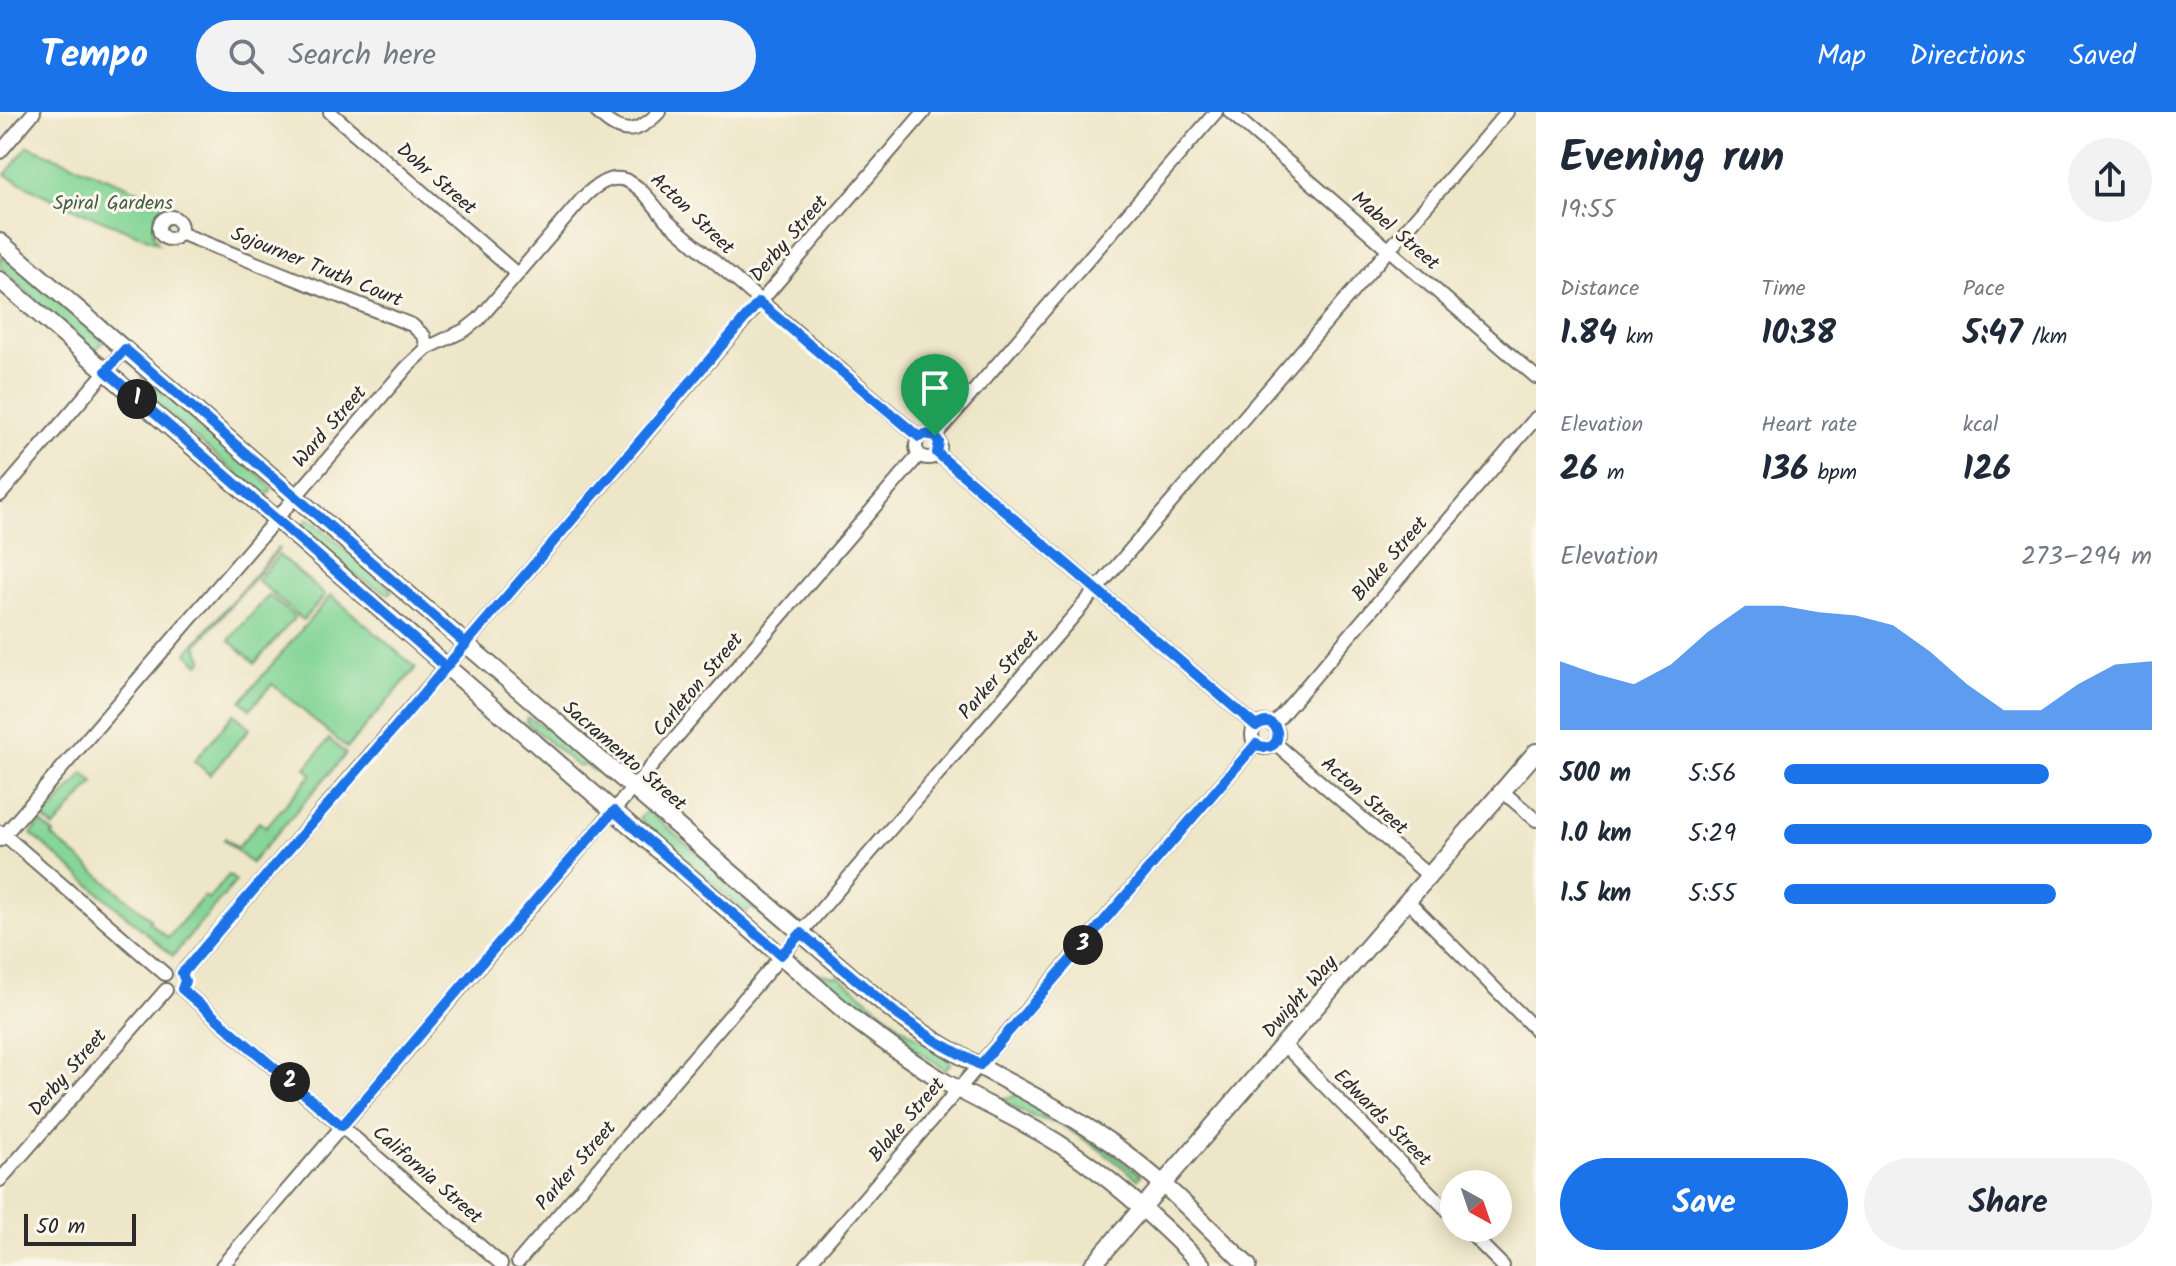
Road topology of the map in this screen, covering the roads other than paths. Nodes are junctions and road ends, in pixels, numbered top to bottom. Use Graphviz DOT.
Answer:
graph roads {
  1 [pos="34,112"];
  2 [pos="330,112"];
  3 [pos="597,112"];
  4 [pos="659,112"];
  5 [pos="924,112"];
  6 [pos="1216,112"];
  7 [pos="1230,112"];
  8 [pos="1507,112"];
  9 [pos="0,152"];
  10 [pos="618,179"];
  11 [pos="180,233"];
  12 [pos="0,242"];
  13 [pos="1389,250"];
  14 [pos="517,274"];
  15 [pos="0,280"];
  16 [pos="759,302"];
  17 [pos="427,348"];
  18 [pos="125,349"];
  19 [pos="106,371"];
  20 [pos="1536,377"];
  21 [pos="1536,418"];
  22 [pos="935,436"];
  23 [pos="919,437"];
  24 [pos="937,453"];
  25 [pos="919,455"];
  26 [pos="0,495"];
  27 [pos="295,497"];
  28 [pos="275,520"];
  29 [pos="1097,590"];
  30 [pos="466,644"];
  31 [pos="446,667"];
  32 [pos="1273,725"];
  33 [pos="1256,726"];
  34 [pos="1275,743"];
  35 [pos="1256,744"];
  36 [pos="1536,752"];
  37 [pos="634,789"];
  38 [pos="1502,791"];
  39 [pos="614,811"];
  40 [pos="1536,820"];
  41 [pos="1,836"];
  42 [pos="1429,876"];
  43 [pos="1408,901"];
  44 [pos="801,933"];
  45 [pos="781,955"];
  46 [pos="182,973"];
  47 [pos="165,974"];
  48 [pos="182,989"];
  49 [pos="166,990"];
  50 [pos="1536,1030"];
  51 [pos="1284,1045"];
  52 [pos="980,1065"];
  53 [pos="959,1090"];
  54 [pos="342,1126"];
  55 [pos="0,1180"];
  56 [pos="1164,1184"];
  57 [pos="1440,1203"];
  58 [pos="1143,1207"];
  59 [pos="1479,1242"];
  60 [pos="519,1264"];
  61 [pos="500,1265"];
  62 [pos="222,1266"];
  63 [pos="806,1266"];
  64 [pos="1092,1266"];
  65 [pos="1203,1266"];
  66 [pos="1248,1266"];
  67 [pos="1503,1266"];
  1 -- 9 [label="street"];
  2 -- 14 [label="street, Dohr Street"];
  3 -- 4 [label="street"];
  5 -- 16 [label="street, Derby Street"];
  6 -- 22 [label="street"];
  7 -- 13 [label="street, Mabel Street"];
  8 -- 13 [label="street, Parker Street"];
  10 -- 14 [label="street, Ward Street"];
  10 -- 16 [label="street, Acton Street"];
  11 -- 17 [label="street, Sojourner Truth Court"];
  12 -- 18 [label="street, Sacramento Street"];
  13 -- 20 [label="street, Mabel Street"];
  13 -- 29 [label="street, Parker Street"];
  14 -- 17 [label="street, Ward Street"];
  15 -- 19 [label="street"];
  16 -- 23 [label="street, Acton Street"];
  16 -- 30 [label="street, Derby Street"];
  17 -- 27 [label="street, Ward Street"];
  18 -- 19 [label="street"];
  18 -- 27 [label="street, Sacramento Street"];
  19 -- 26 [label="street"];
  19 -- 28 [label="street"];
  21 -- 32 [label="street, Blake Street"];
  22 -- 23 [label="street"];
  22 -- 24 [label="street"];
  23 -- 25 [label="street"];
  24 -- 25 [label="street"];
  24 -- 29 [label="street"];
  25 -- 37 [label="street, Carleton Street"];
  27 -- 28 [label="street, Ward Street"];
  27 -- 30 [label="street, Sacramento Street"];
  28 -- 31 [label="street"];
  28 -- 41 [label="street, Ward Street"];
  29 -- 33 [label="street"];
  29 -- 44 [label="street, Parker Street"];
  30 -- 31 [label="street, Derby Street"];
  30 -- 37 [label="street, Sacramento Street"];
  31 -- 39 [label="street"];
  31 -- 46 [label="street, Derby Street"];
  32 -- 33 [label="street"];
  32 -- 34 [label="street"];
  33 -- 35 [label="street"];
  34 -- 35 [label="street"];
  34 -- 42 [label="street, Acton Street"];
  35 -- 52 [label="street, Blake Street"];
  36 -- 38 [label="street, Dwight Way"];
  37 -- 39 [label="street, Carleton Street"];
  37 -- 44 [label="street, Sacramento Street"];
  38 -- 40 [label="street"];
  38 -- 42 [label="street, Dwight Way"];
  39 -- 45 [label="street"];
  39 -- 54 [label="street, Carleton Street"];
  41 -- 47 [label="street"];
  42 -- 43 [label="street, Dwight Way"];
  43 -- 50 [label="street"];
  43 -- 51 [label="street, Dwight Way"];
  44 -- 45 [label="street, Parker Street"];
  44 -- 52 [label="street, Sacramento Street"];
  45 -- 53 [label="street"];
  45 -- 60 [label="street, Parker Street"];
  46 -- 47 [label="street"];
  46 -- 48 [label="street"];
  47 -- 49 [label="street"];
  48 -- 49 [label="street"];
  48 -- 54 [label="street, California Street"];
  49 -- 55 [label="street, Derby Street"];
  51 -- 56 [label="street, Dwight Way"];
  51 -- 57 [label="street, Edwards Street"];
  52 -- 53 [label="street, Blake Street"];
  52 -- 56 [label="street, Sacramento Street"];
  53 -- 58 [label="street"];
  53 -- 63 [label="street, Blake Street"];
  54 -- 61 [label="street, California Street"];
  54 -- 62 [label="street, Carleton Street"];
  56 -- 58 [label="street, Dwight Way"];
  56 -- 66 [label="street, Sacramento Street"];
  58 -- 64 [label="street, Dwight Way"];
  58 -- 65 [label="street"];
  59 -- 67 [label="street"];
  60 -- 61 [label="street"];
}
